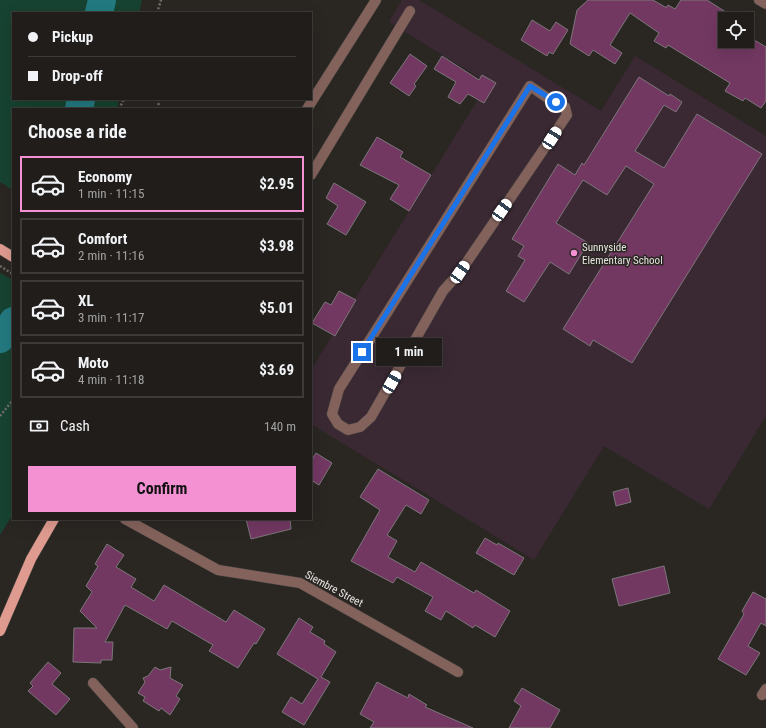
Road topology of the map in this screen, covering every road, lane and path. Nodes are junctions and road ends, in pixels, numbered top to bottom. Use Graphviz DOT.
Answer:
graph roads {
  1 [pos="161,0"];
  2 [pos="376,0"];
  3 [pos="759,0"];
  4 [pos="766,4"];
  5 [pos="410,11"];
  6 [pos="157,12"];
  7 [pos="530,86"];
  8 [pos="308,108"];
  9 [pos="312,173"];
  10 [pos="0,249"];
  11 [pos="12,256"];
  12 [pos="0,266"];
  13 [pos="12,273"];
  14 [pos="12,401"];
  15 [pos="0,416"];
  16 [pos="53,520"];
  17 [pos="127,520"];
  18 [pos="0,631"];
  19 [pos="458,672"];
  20 [pos="92,683"];
  21 [pos="133,728"];
  1 -- 6 [label="path"];
  2 -- 8 [label="street"];
  3 -- 4 [label="street"];
  5 -- 9 [label="street"];
  7 -- 7 [label="street"];
  10 -- 11 [label="main road"];
  12 -- 13 [label="path"];
  14 -- 15 [label="path"];
  16 -- 18 [label="main road"];
  17 -- 19 [label="street, Siembre Street"];
  20 -- 21 [label="street"];
}
